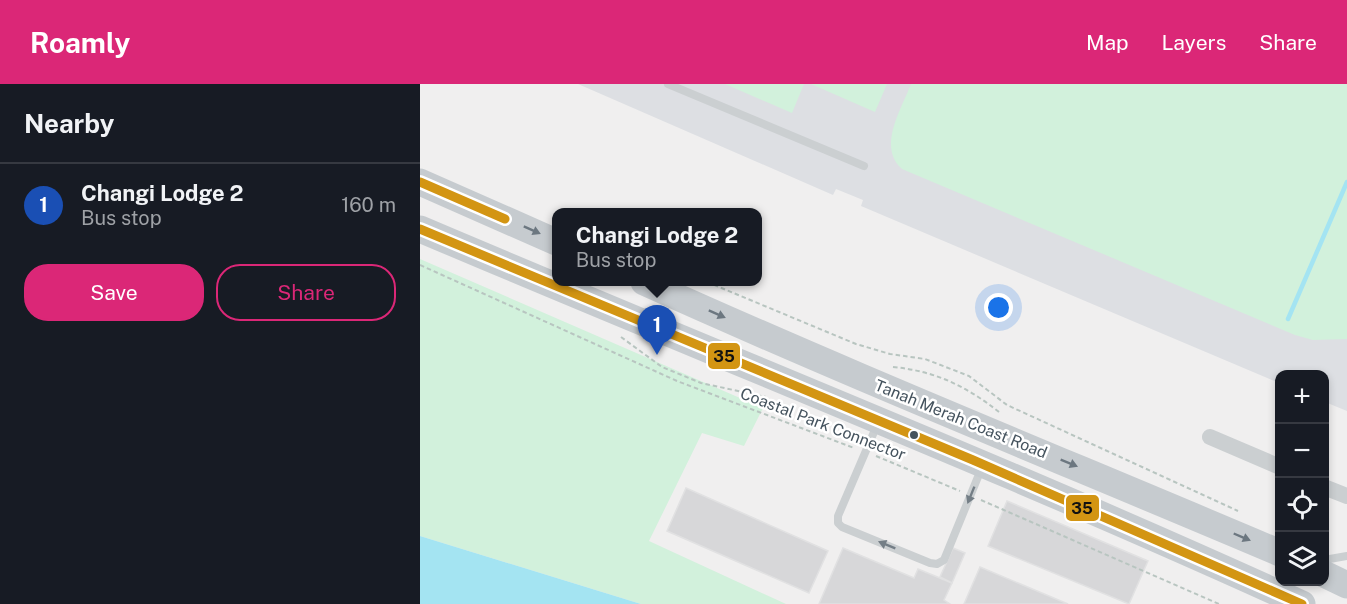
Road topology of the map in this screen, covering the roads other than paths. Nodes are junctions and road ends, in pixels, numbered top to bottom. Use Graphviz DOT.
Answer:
graph roads {
  1 [pos="668,84"];
  2 [pos="864,166"];
  3 [pos="420,183"];
  4 [pos="420,229"];
  5 [pos="552,240"];
  6 [pos="552,284"];
  7 [pos="556,286"];
  8 [pos="653,286"];
  9 [pos="879,421"];
  10 [pos="1210,437"];
  11 [pos="983,464"];
  12 [pos="1275,465"];
  13 [pos="1329,489"];
  14 [pos="1347,496"];
  15 [pos="1175,508"];
  16 [pos="1275,551"];
  17 [pos="1198,556"];
  18 [pos="1347,556"];
  19 [pos="1329,559"];
  20 [pos="1329,576"];
  21 [pos="1347,585"];
  22 [pos="1302,604"];
  1 -- 2 [label="lane"];
  3 -- 5 [label="main road, one-way"];
  4 -- 6 [label="main road, Tanah Merah Coast Road"];
  7 -- 9 [label="main road, Tanah Merah Coast Road"];
  8 -- 15 [label="main road, Tanah Merah Coast Road, one-way"];
  9 -- 11 [label="main road, Tanah Merah Coast Road"];
  11 -- 9 [label="lane, one-way"];
  10 -- 12 [label="street"];
  11 -- 17 [label="main road, Tanah Merah Coast Road"];
  13 -- 14 [label="street"];
  15 -- 16 [label="main road, Tanah Merah Coast Road, one-way"];
  15 -- 17 [label="main road"];
  17 -- 22 [label="main road, Tanah Merah Coast Road"];
  18 -- 19 [label="lane"];
  20 -- 21 [label="main road"];
}
